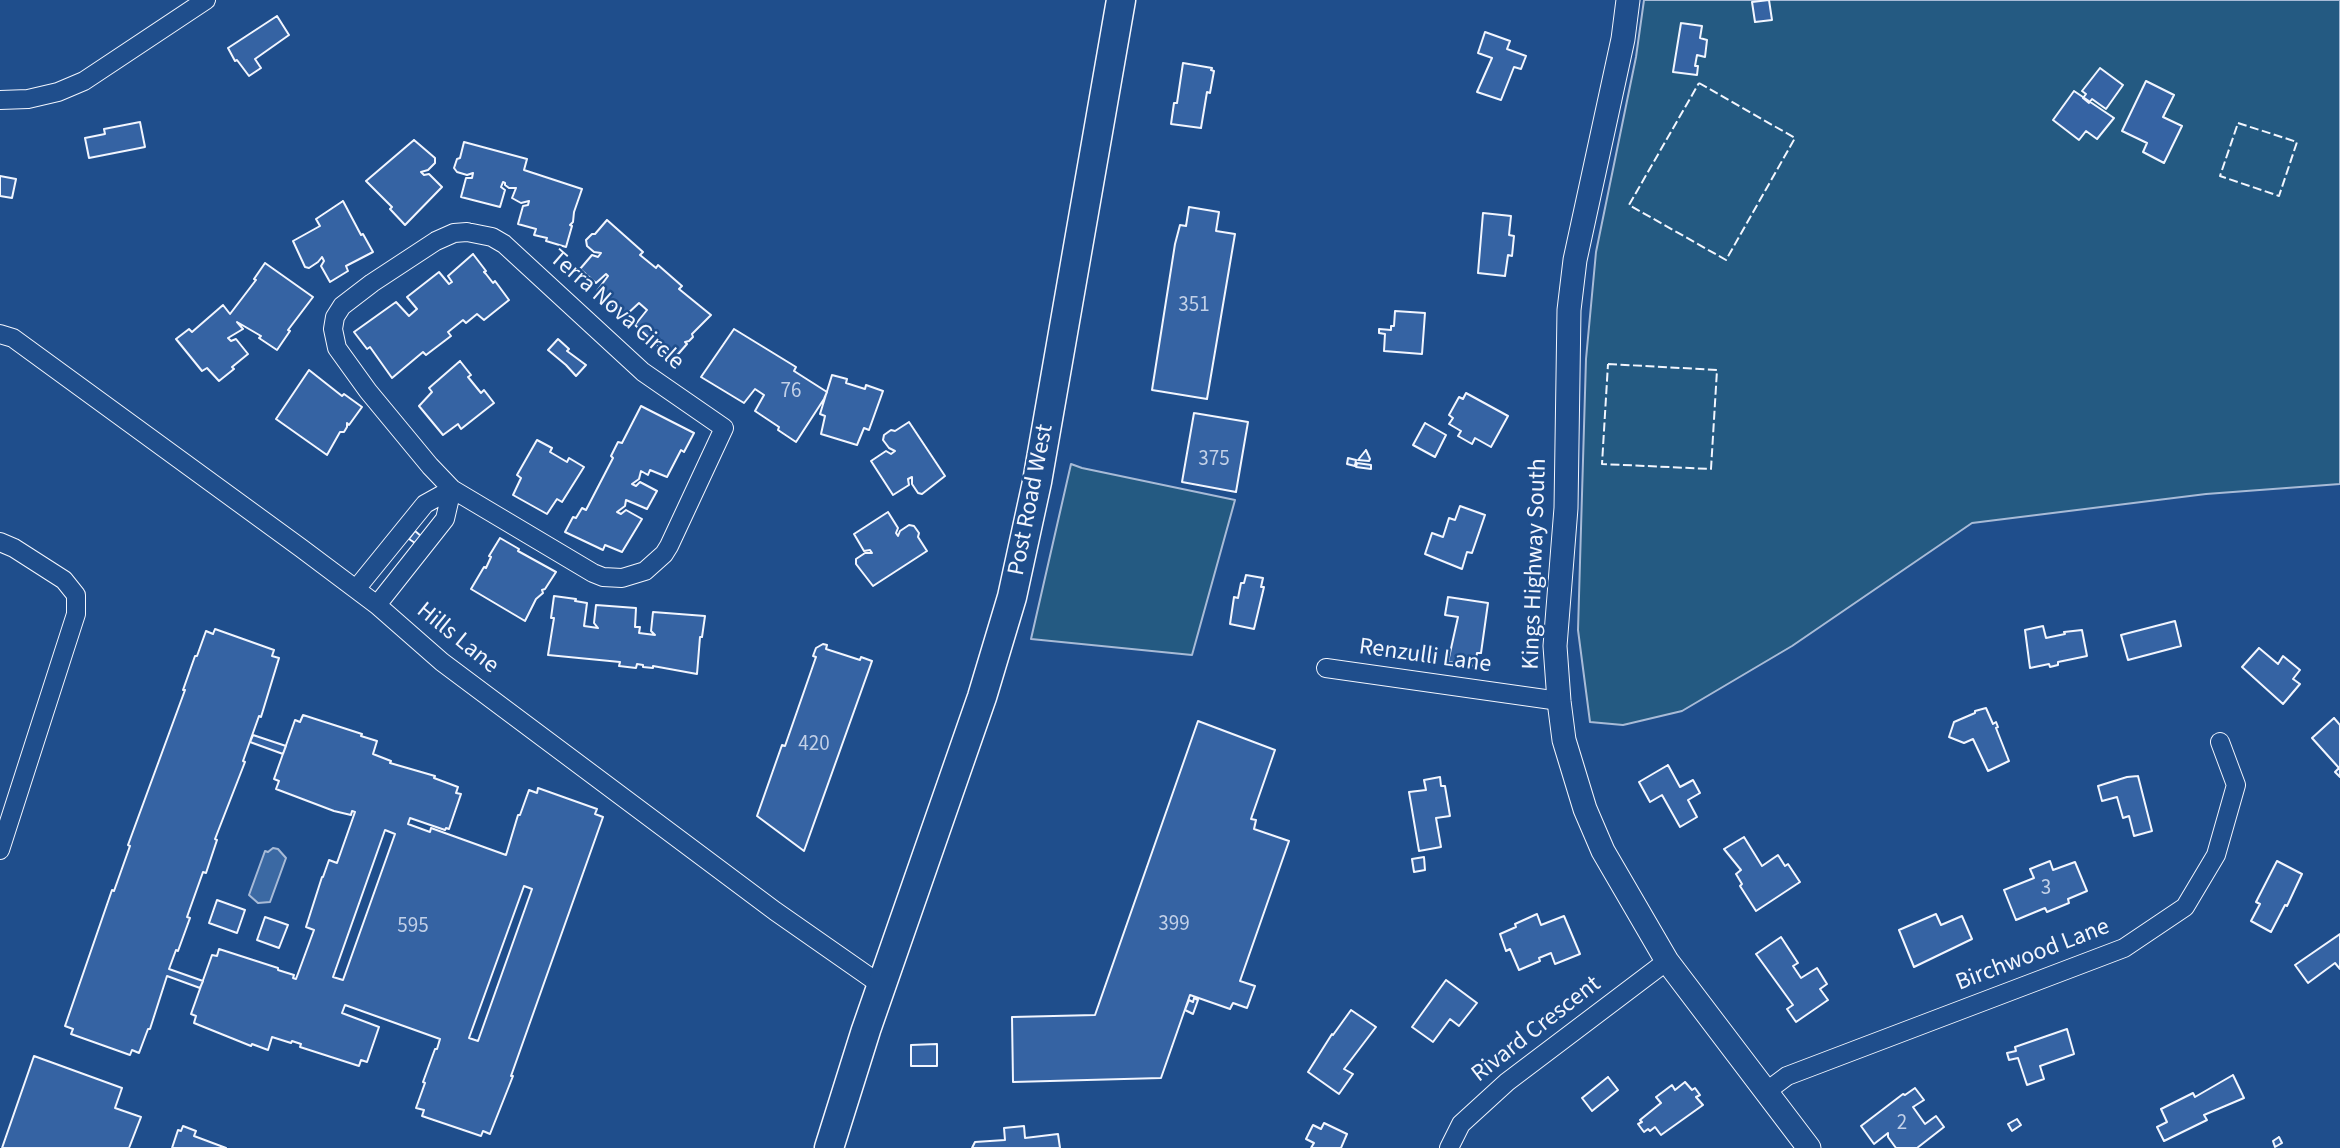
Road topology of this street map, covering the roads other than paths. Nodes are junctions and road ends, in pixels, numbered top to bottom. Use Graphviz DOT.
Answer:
graph roads {
  1 [pos="206,0"];
  2 [pos="1121,0"];
  3 [pos="1628,0"];
  4 [pos="0,100"];
  5 [pos="0,334"];
  6 [pos="452,489"];
  7 [pos="0,542"];
  8 [pos="356,589"];
  9 [pos="377,605"];
  10 [pos="1326,667"];
  11 [pos="1559,701"];
  12 [pos="2220,742"];
  13 [pos="0,850"];
  14 [pos="1667,961"];
  15 [pos="881,985"];
  16 [pos="1768,1091"];
  17 [pos="829,1148"];
  18 [pos="1449,1148"];
  19 [pos="1810,1148"];
  1 -- 4 [label="street"];
  2 -- 15 [label="main road, Post Road West"];
  3 -- 11 [label="street, Kings Highway South"];
  5 -- 8 [label="street, Hills Lane"];
  6 -- 6 [label="street, Terra Nova Circle"];
  6 -- 8 [label="street"];
  6 -- 9 [label="street"];
  7 -- 13 [label="street"];
  8 -- 9 [label="street, Hills Lane"];
  9 -- 15 [label="street, Hills Lane"];
  10 -- 11 [label="street, Renzulli Lane"];
  11 -- 14 [label="street, Kings Highway South"];
  12 -- 16 [label="street, Birchwood Lane"];
  14 -- 16 [label="street, Kings Highway South"];
  14 -- 18 [label="street, Rivard Crescent"];
  15 -- 17 [label="main road, Post Road West"];
  16 -- 19 [label="street, Kings Highway South"];
}
